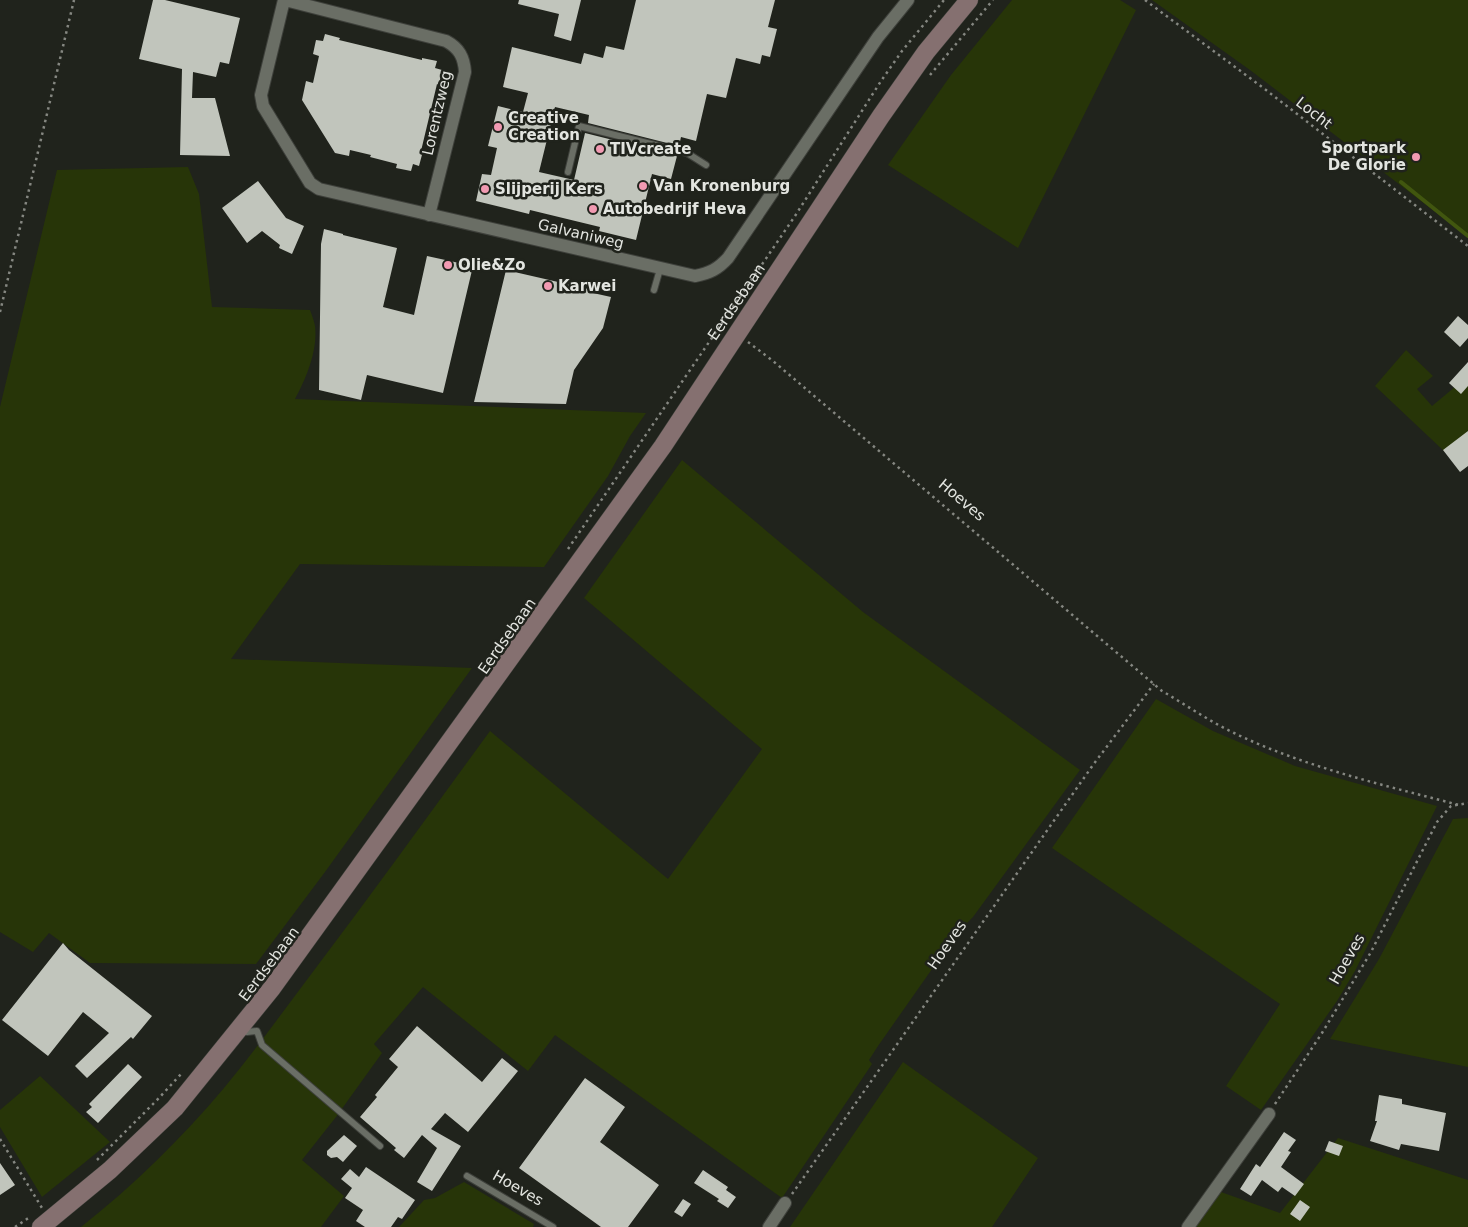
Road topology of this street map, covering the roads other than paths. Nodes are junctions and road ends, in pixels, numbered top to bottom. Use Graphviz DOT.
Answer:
graph roads {
  1 [pos="285,0"];
  2 [pos="908,0"];
  3 [pos="969,0"];
  4 [pos="706,165"];
  5 [pos="568,172"];
  6 [pos="429,215"];
  7 [pos="660,269"];
  8 [pos="654,290"];
  9 [pos="240,1027"];
  10 [pos="1269,1114"];
  11 [pos="380,1146"];
  12 [pos="467,1176"];
  13 [pos="785,1203"];
  14 [pos="45,1215"];
  15 [pos="554,1227"];
  16 [pos="769,1227"];
  17 [pos="1188,1227"];
  1 -- 6 [label="street, Galvaniweg"];
  1 -- 6 [label="street, Lorentzweg"];
  2 -- 7 [label="street, Galvaniweg"];
  3 -- 9 [label="main road, Eerdsebaan"];
  4 -- 5 [label="lane"];
  6 -- 7 [label="street, Galvaniweg"];
  7 -- 8 [label="lane"];
  9 -- 11 [label="lane"];
  9 -- 14 [label="main road, Eerdsebaan"];
  10 -- 17 [label="street"];
  12 -- 15 [label="lane, Hoeves"];
  13 -- 16 [label="street"];
}
